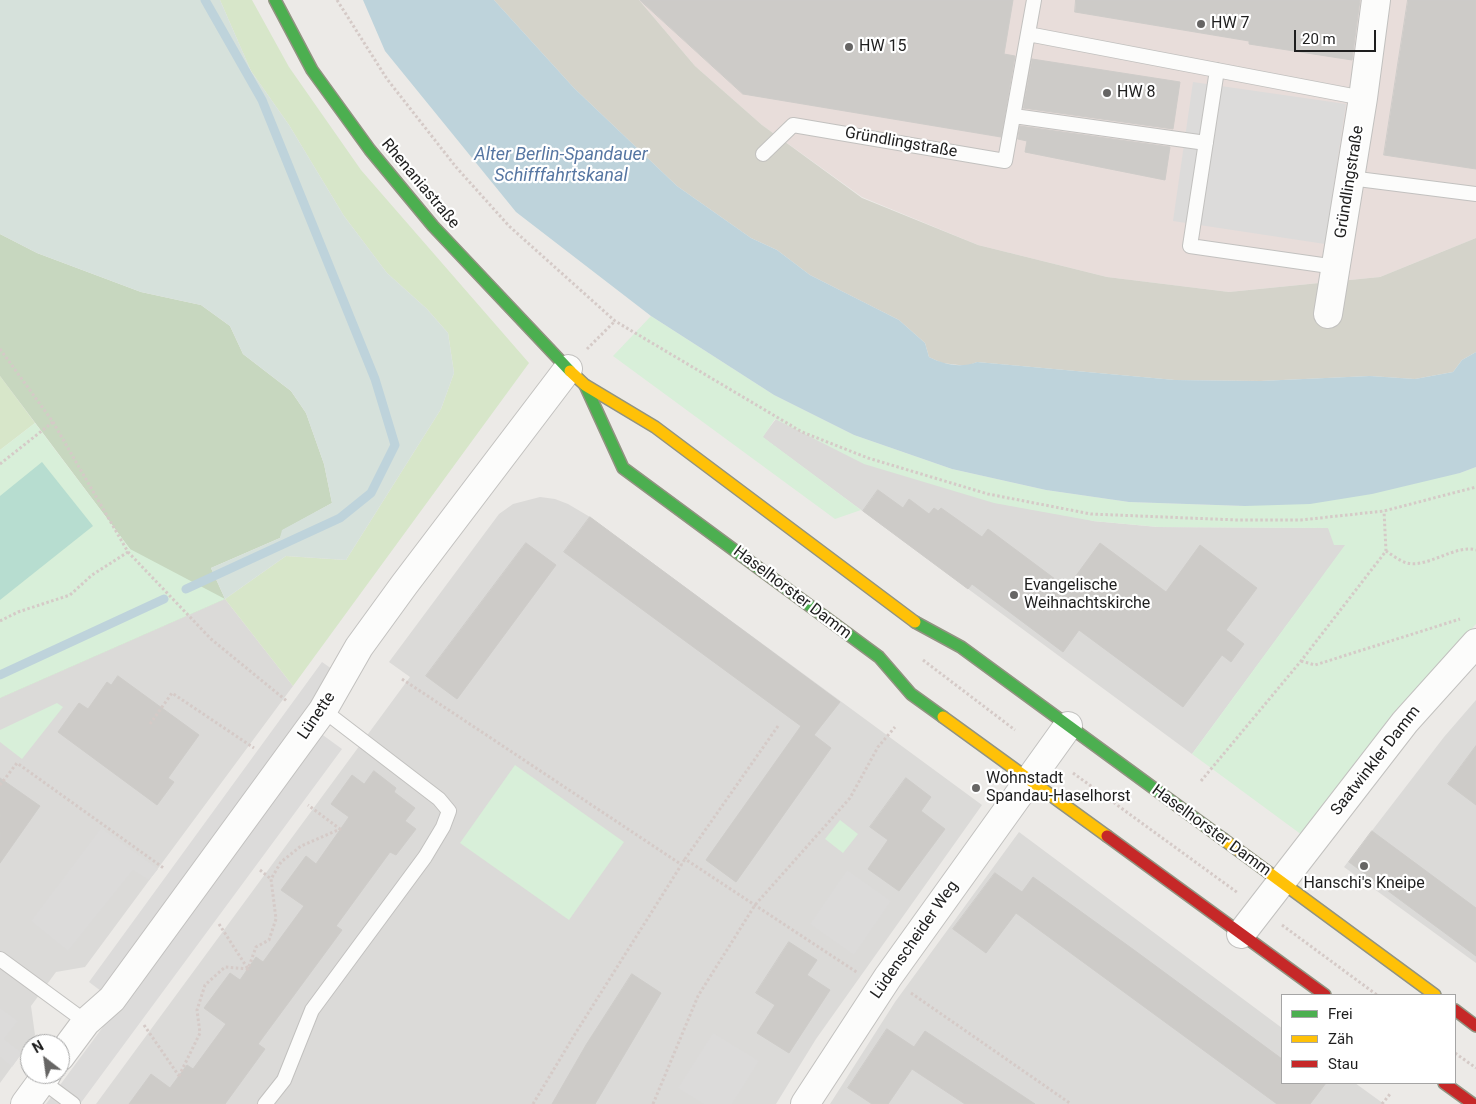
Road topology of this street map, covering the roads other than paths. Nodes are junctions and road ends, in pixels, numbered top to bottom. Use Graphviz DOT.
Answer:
graph roads {
  1 [pos="274,0"];
  2 [pos="1034,0"];
  3 [pos="1376,0"];
  4 [pos="1028,34"];
  5 [pos="1216,70"];
  6 [pos="1363,98"];
  7 [pos="1014,116"];
  8 [pos="1206,143"];
  9 [pos="763,154"];
  10 [pos="1350,178"];
  11 [pos="1476,194"];
  12 [pos="1336,267"];
  13 [pos="1328,314"];
  14 [pos="576,377"];
  15 [pos="1476,644"];
  16 [pos="323,710"];
  17 [pos="1068,726"];
  18 [pos="1030,779"];
  19 [pos="1281,883"];
  20 [pos="1241,934"];
  21 [pos="0,959"];
  22 [pos="1324,994"];
  23 [pos="1434,994"];
  24 [pos="1456,1011"];
  25 [pos="86,1022"];
  26 [pos="1476,1026"];
  27 [pos="70,1044"];
  28 [pos="40,1084"];
  29 [pos="51,1084"];
  30 [pos="1445,1084"];
  31 [pos="25,1104"];
  32 [pos="73,1104"];
  33 [pos="265,1104"];
  34 [pos="805,1104"];
  35 [pos="1473,1104"];
  1 -- 14 [label="street, Rhenaniastraße"];
  2 -- 4 [label="lane, Gründlingstraße"];
  3 -- 6 [label="street, Gründlingstraße"];
  4 -- 5 [label="lane"];
  4 -- 7 [label="lane, Gründlingstraße"];
  5 -- 6 [label="lane"];
  5 -- 8 [label="lane"];
  6 -- 10 [label="street, Gründlingstraße"];
  7 -- 8 [label="lane"];
  7 -- 9 [label="lane, Gründlingstraße"];
  8 -- 12 [label="lane"];
  10 -- 11 [label="lane"];
  10 -- 12 [label="street, Gründlingstraße"];
  12 -- 13 [label="street, Gründlingstraße"];
  14 -- 16 [label="street, Lünette"];
  14 -- 17 [label="street, Haselhorster Damm"];
  14 -- 18 [label="street, Haselhorster Damm"];
  15 -- 19 [label="street, Saatwinkler Damm"];
  16 -- 25 [label="street, Lünette"];
  16 -- 33 [label="lane"];
  17 -- 18 [label="street"];
  17 -- 19 [label="street, Haselhorster Damm"];
  18 -- 20 [label="street, Haselhorster Damm"];
  18 -- 34 [label="street, Lüdenscheider Weg"];
  19 -- 20 [label="street, Haselhorster Damm"];
  19 -- 23 [label="street, Haselhorster Damm"];
  20 -- 22 [label="street, Haselhorster Damm"];
  21 -- 25 [label="lane"];
  24 -- 26 [label="street"];
  25 -- 27 [label="street, Lünette"];
  28 -- 31 [label="street"];
  29 -- 32 [label="lane"];
  30 -- 35 [label="street"];
}
